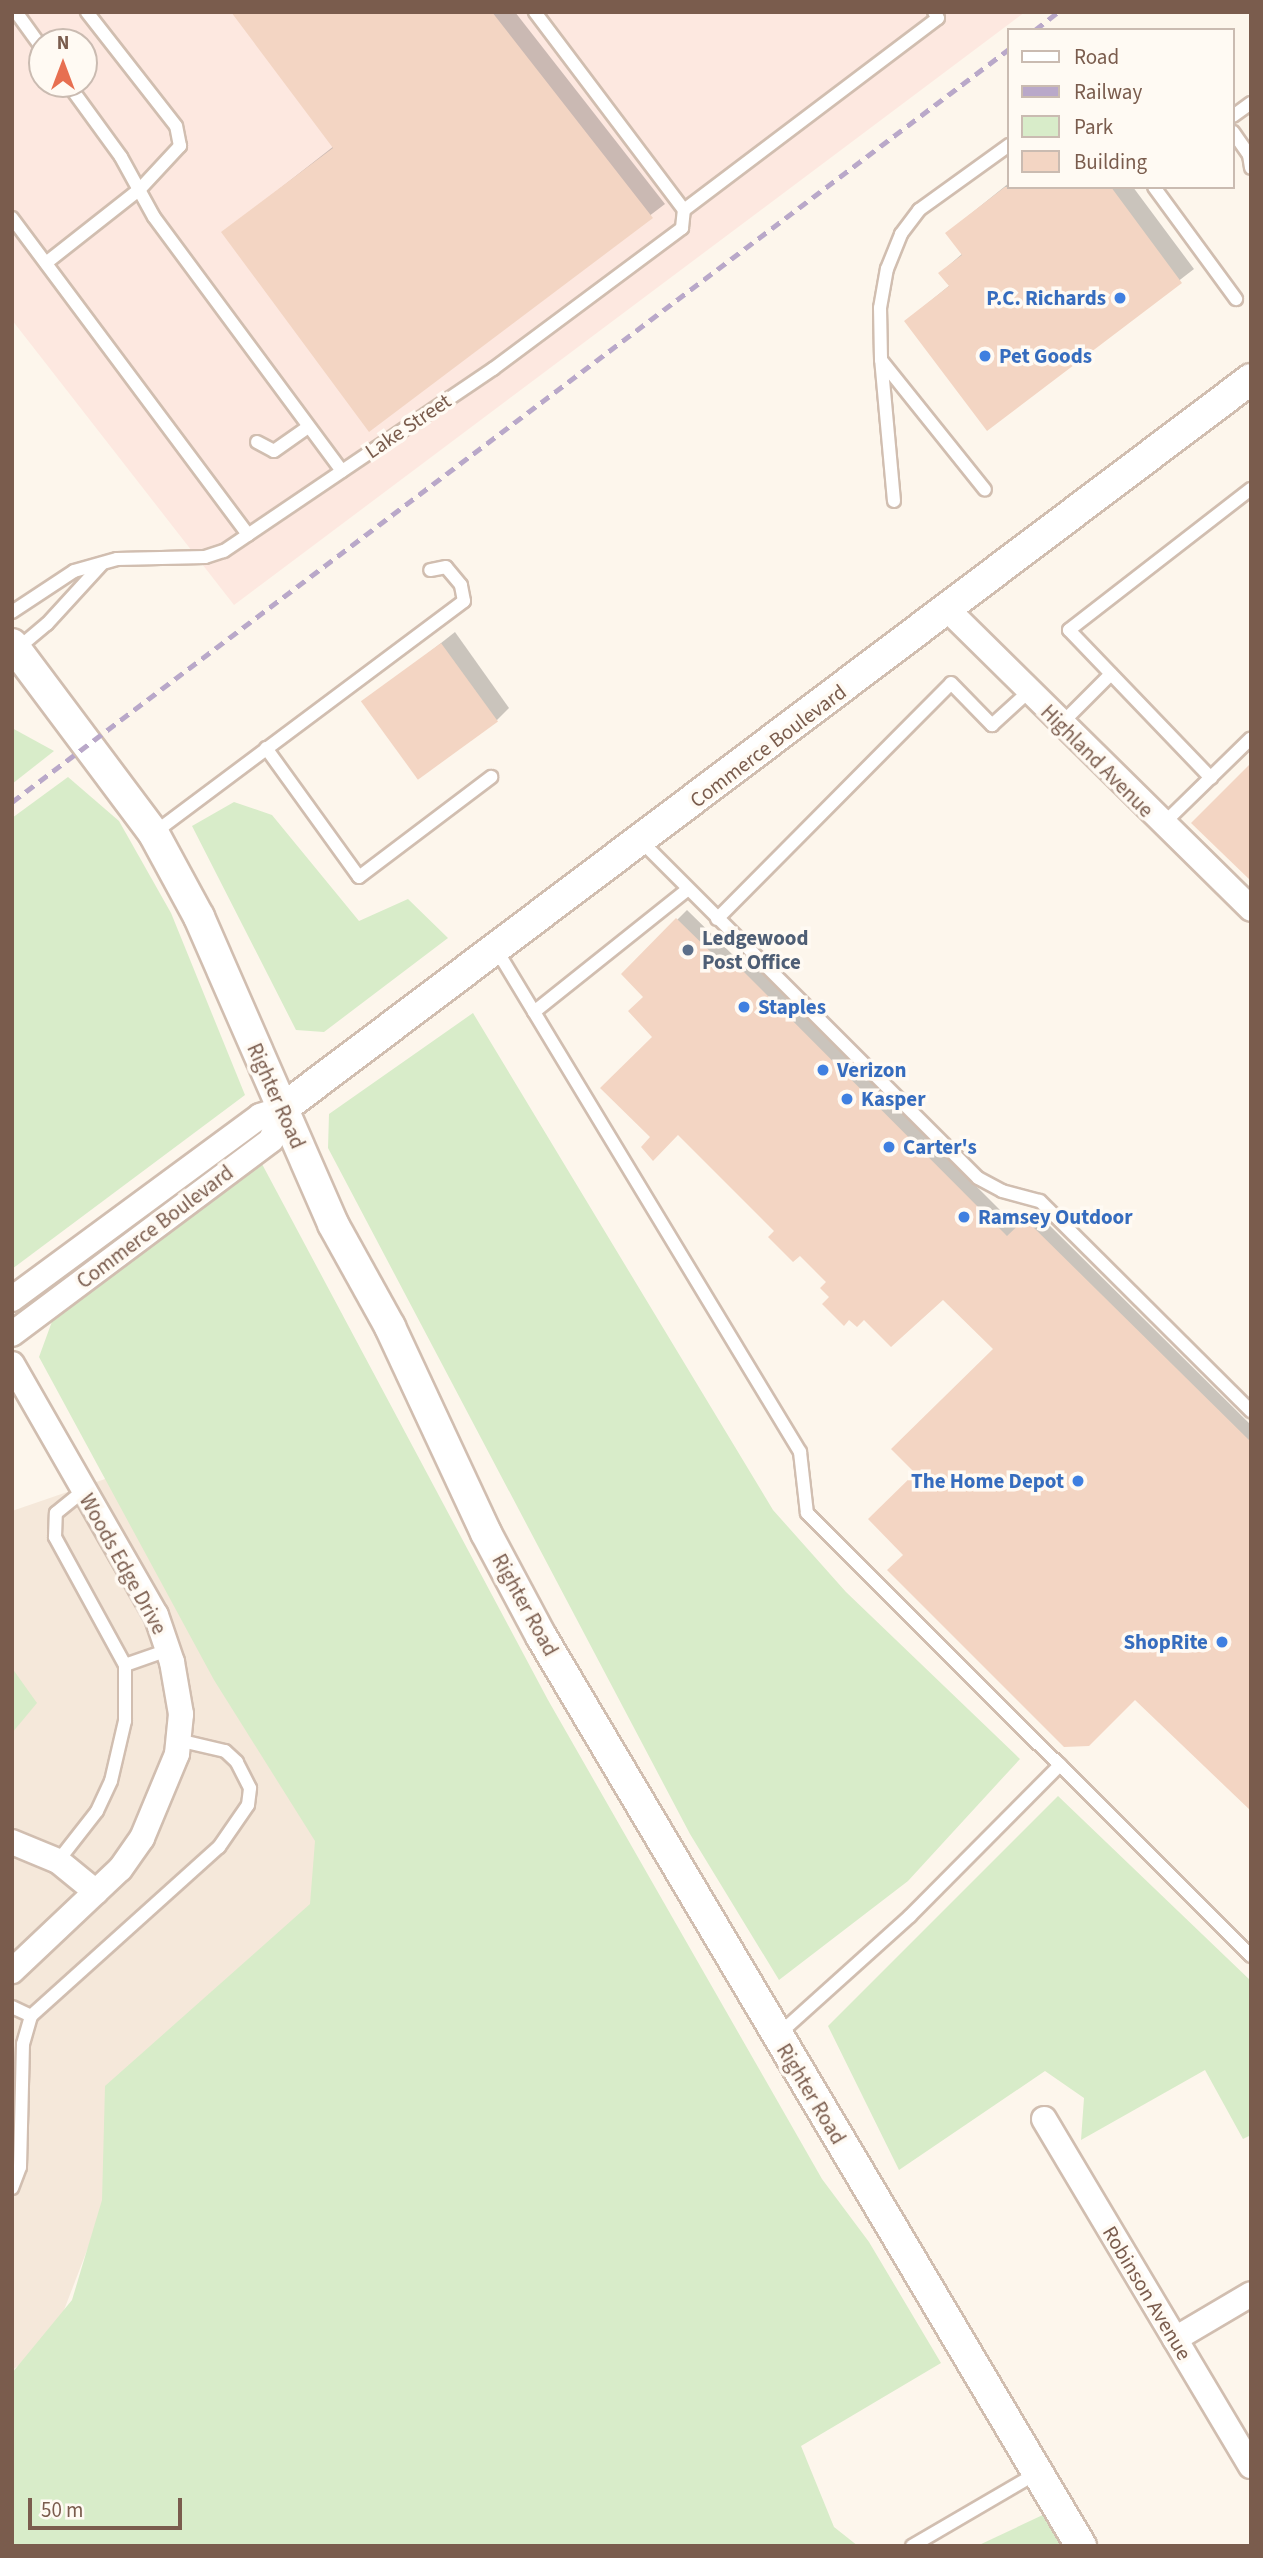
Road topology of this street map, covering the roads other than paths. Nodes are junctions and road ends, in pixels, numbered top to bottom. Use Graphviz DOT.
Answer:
graph roads {
  1 [pos="16,12"];
  2 [pos="87,12"];
  3 [pos="535,12"];
  4 [pos="934,12"];
  5 [pos="28,29"];
  6 [pos="78,98"];
  7 [pos="1251,103"];
  8 [pos="1235,115"];
  9 [pos="1235,135"];
  10 [pos="1007,146"];
  11 [pos="1250,156"];
  12 [pos="1251,168"];
  13 [pos="1155,189"];
  14 [pos="140,190"];
  15 [pos="684,215"];
  16 [pos="12,218"];
  17 [pos="46,263"];
  18 [pos="1236,299"];
  19 [pos="881,359"];
  20 [pos="1251,379"];
  21 [pos="308,427"];
  22 [pos="257,442"];
  23 [pos="342,471"];
  24 [pos="1251,489"];
  25 [pos="985,490"];
  26 [pos="894,501"];
  27 [pos="248,535"];
  28 [pos="101,565"];
  29 [pos="430,570"];
  30 [pos="947,609"];
  31 [pos="12,612"];
  32 [pos="14,648"];
  33 [pos="1111,674"];
  34 [pos="1027,693"];
  35 [pos="1060,725"];
  36 [pos="1251,738"];
  37 [pos="266,748"];
  38 [pos="491,777"];
  39 [pos="1211,778"];
  40 [pos="1162,825"];
  41 [pos="154,834"];
  42 [pos="642,842"];
  43 [pos="687,890"];
  44 [pos="1251,909"];
  45 [pos="717,919"];
  46 [pos="496,949"];
  47 [pos="534,1012"];
  48 [pos="282,1109"];
  49 [pos="12,1299"];
  50 [pos="12,1334"];
  51 [pos="12,1364"];
  52 [pos="18,1391"];
  53 [pos="1251,1411"];
  54 [pos="83,1492"];
  55 [pos="168,1650"];
  56 [pos="125,1665"];
  57 [pos="178,1740"];
  58 [pos="1060,1765"];
  59 [pos="12,1842"];
  60 [pos="58,1861"];
  61 [pos="96,1892"];
  62 [pos="1251,1956"];
  63 [pos="12,1971"];
  64 [pos="12,2007"];
  65 [pos="31,2016"];
  66 [pos="776,2037"];
  67 [pos="1044,2119"];
  68 [pos="12,2188"];
  69 [pos="1251,2294"];
  70 [pos="1175,2339"];
  71 [pos="1251,2466"];
  72 [pos="1037,2473"];
  73 [pos="912,2546"];
  74 [pos="1081,2546"];
  1 -- 5 [label="lane"];
  2 -- 14 [label="lane"];
  3 -- 15 [label="lane"];
  4 -- 15 [label="lane, Lake Street"];
  6 -- 14 [label="lane"];
  7 -- 8 [label="lane"];
  9 -- 11 [label="lane"];
  10 -- 19 [label="lane"];
  11 -- 12 [label="lane"];
  13 -- 18 [label="lane"];
  14 -- 17 [label="lane"];
  14 -- 21 [label="lane"];
  15 -- 23 [label="lane, Lake Street"];
  16 -- 17 [label="lane"];
  17 -- 27 [label="lane"];
  19 -- 25 [label="lane"];
  19 -- 26 [label="lane"];
  20 -- 30 [label="street, Commerce Boulevard"];
  21 -- 22 [label="lane"];
  21 -- 23 [label="lane"];
  23 -- 27 [label="lane, Lake Street"];
  24 -- 33 [label="lane"];
  27 -- 28 [label="lane, Lake Street"];
  28 -- 31 [label="lane, Lake Street"];
  28 -- 32 [label="lane"];
  29 -- 37 [label="lane"];
  30 -- 34 [label="street, Highland Avenue"];
  30 -- 42 [label="street, Commerce Boulevard"];
  32 -- 41 [label="street, Righter Road"];
  33 -- 35 [label="lane"];
  33 -- 39 [label="lane"];
  34 -- 35 [label="street, Highland Avenue"];
  34 -- 45 [label="lane"];
  35 -- 40 [label="street, Highland Avenue"];
  36 -- 39 [label="lane"];
  37 -- 38 [label="lane"];
  37 -- 41 [label="lane"];
  39 -- 40 [label="lane"];
  40 -- 44 [label="street, Highland Avenue"];
  41 -- 48 [label="street, Righter Road"];
  42 -- 43 [label="lane"];
  42 -- 46 [label="street, Commerce Boulevard"];
  43 -- 45 [label="lane"];
  43 -- 47 [label="lane"];
  45 -- 53 [label="lane"];
  46 -- 47 [label="lane"];
  46 -- 48 [label="street, Commerce Boulevard"];
  47 -- 58 [label="lane"];
  48 -- 49 [label="street, Commerce Boulevard"];
  48 -- 50 [label="street, Commerce Boulevard"];
  48 -- 66 [label="street, Righter Road"];
  51 -- 52 [label="street, Woods Edge Drive"];
  52 -- 54 [label="street, Woods Edge Drive"];
  54 -- 55 [label="street, Woods Edge Drive"];
  54 -- 56 [label="lane"];
  55 -- 56 [label="lane"];
  55 -- 57 [label="street, Woods Edge Drive"];
  56 -- 60 [label="lane"];
  57 -- 61 [label="street, Woods Edge Drive"];
  57 -- 65 [label="lane"];
  58 -- 62 [label="lane"];
  58 -- 66 [label="lane"];
  59 -- 60 [label="street"];
  60 -- 61 [label="street"];
  61 -- 63 [label="street, Woods Edge Drive"];
  64 -- 65 [label="lane"];
  65 -- 68 [label="lane"];
  66 -- 72 [label="street, Righter Road"];
  67 -- 70 [label="street, Robinson Avenue"];
  69 -- 70 [label="street"];
  70 -- 71 [label="street, Robinson Avenue"];
  72 -- 73 [label="lane"];
  72 -- 74 [label="street, Righter Road"];
}
